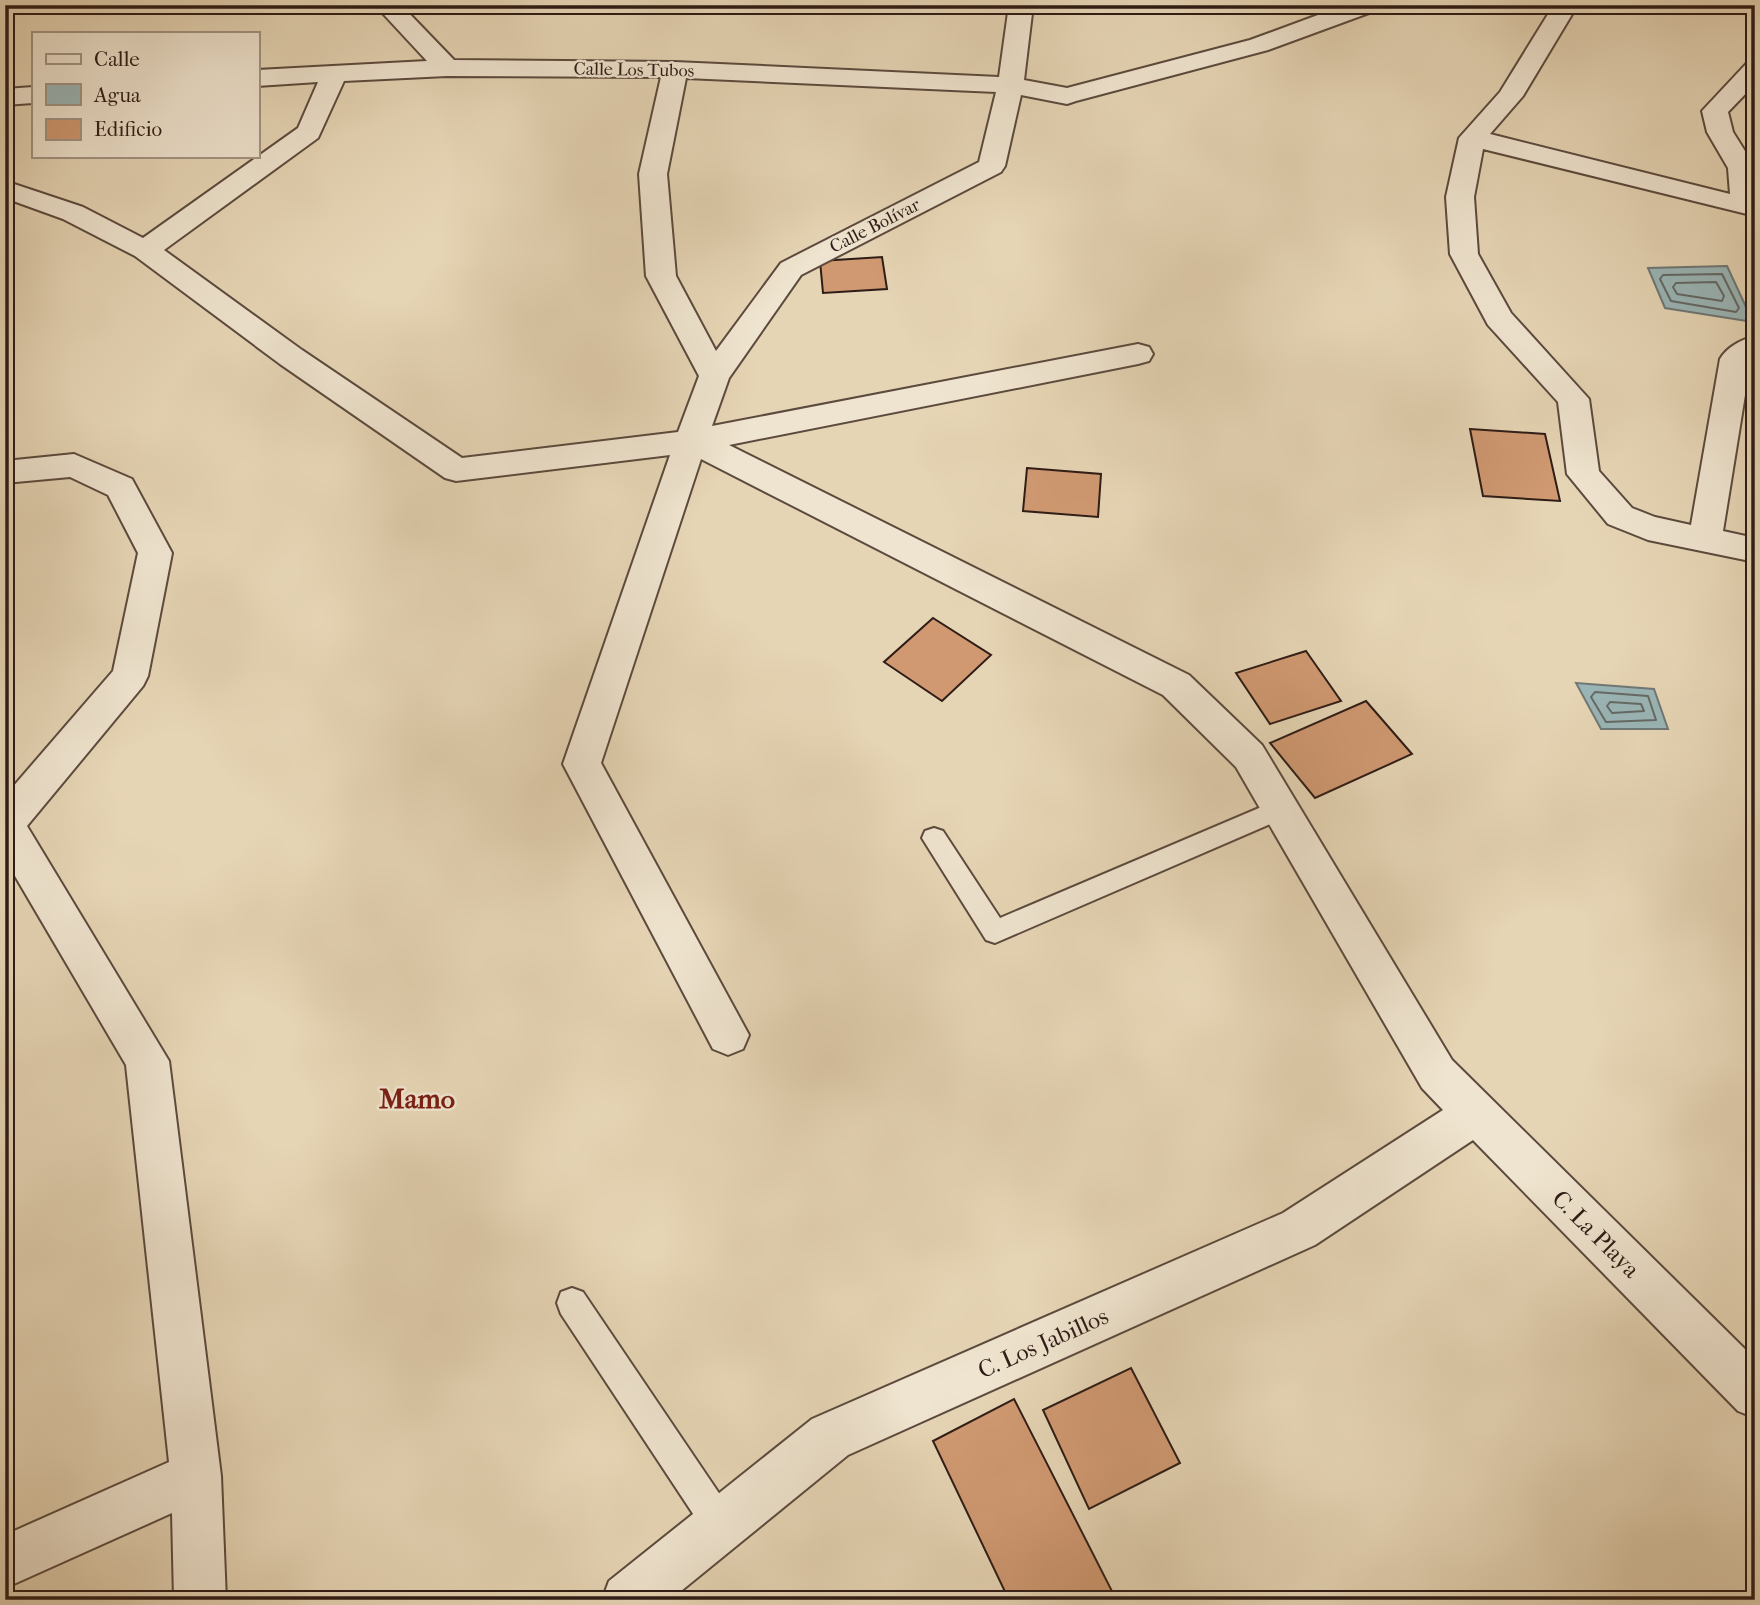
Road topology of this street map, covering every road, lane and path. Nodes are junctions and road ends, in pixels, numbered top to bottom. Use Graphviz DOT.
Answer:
graph roads {
  1 [pos="387,5"];
  2 [pos="1021,5"];
  3 [pos="1368,5"];
  4 [pos="1561,5"];
  5 [pos="447,68"];
  6 [pos="1755,69"];
  7 [pos="675,70"];
  8 [pos="335,72"];
  9 [pos="259,78"];
  10 [pos="1011,85"];
  11 [pos="32,94"];
  12 [pos="5,97"];
  13 [pos="1472,138"];
  14 [pos="5,189"];
  15 [pos="1750,206"];
  16 [pos="145,250"];
  17 [pos="1755,346"];
  18 [pos="1138,354"];
  19 [pos="714,376"];
  20 [pos="693,441"];
  21 [pos="5,472"];
  22 [pos="843,491"];
  23 [pos="1705,540"];
  24 [pos="1755,550"];
  25 [pos="1280,809"];
  26 [pos="5,824"];
  27 [pos="934,838"];
  28 [pos="728,1035"];
  29 [pos="1476,1113"];
  30 [pos="572,1303"];
  31 [pos="1755,1394"];
  32 [pos="196,1476"];
  33 [pos="721,1526"];
  34 [pos="5,1562"];
  35 [pos="200,1600"];
  36 [pos="628,1600"];
  1 -- 5 [label="street"];
  2 -- 10 [label="street, Calle Bolívar"];
  3 -- 10 [label="street, Calle Los Tubos"];
  4 -- 13 [label="street"];
  5 -- 7 [label="street, Calle Los Tubos"];
  5 -- 8 [label="street, Calle Los Tubos"];
  6 -- 15 [label="street"];
  7 -- 10 [label="street, Calle Los Tubos"];
  7 -- 19 [label="street"];
  8 -- 9 [label="street, Calle Los Tubos"];
  8 -- 16 [label="street"];
  10 -- 19 [label="street, Calle Bolívar"];
  11 -- 12 [label="street"];
  13 -- 15 [label="street"];
  13 -- 23 [label="street"];
  14 -- 16 [label="street"];
  16 -- 20 [label="street"];
  17 -- 23 [label="street"];
  18 -- 20 [label="street"];
  19 -- 20 [label="street, Calle Bolívar"];
  20 -- 22 [label="street"];
  20 -- 25 [label="street, C. La Playa"];
  20 -- 28 [label="street, Calle Bolívar"];
  21 -- 26 [label="street"];
  23 -- 24 [label="street"];
  25 -- 27 [label="lane"];
  25 -- 29 [label="street, C. La Playa"];
  26 -- 32 [label="street"];
  29 -- 31 [label="street, C. La Playa"];
  29 -- 33 [label="street, C. Los Jabillos"];
  30 -- 33 [label="lane"];
  32 -- 34 [label="street"];
  32 -- 35 [label="street"];
  33 -- 36 [label="street, C. Los Jabillos"];
}
